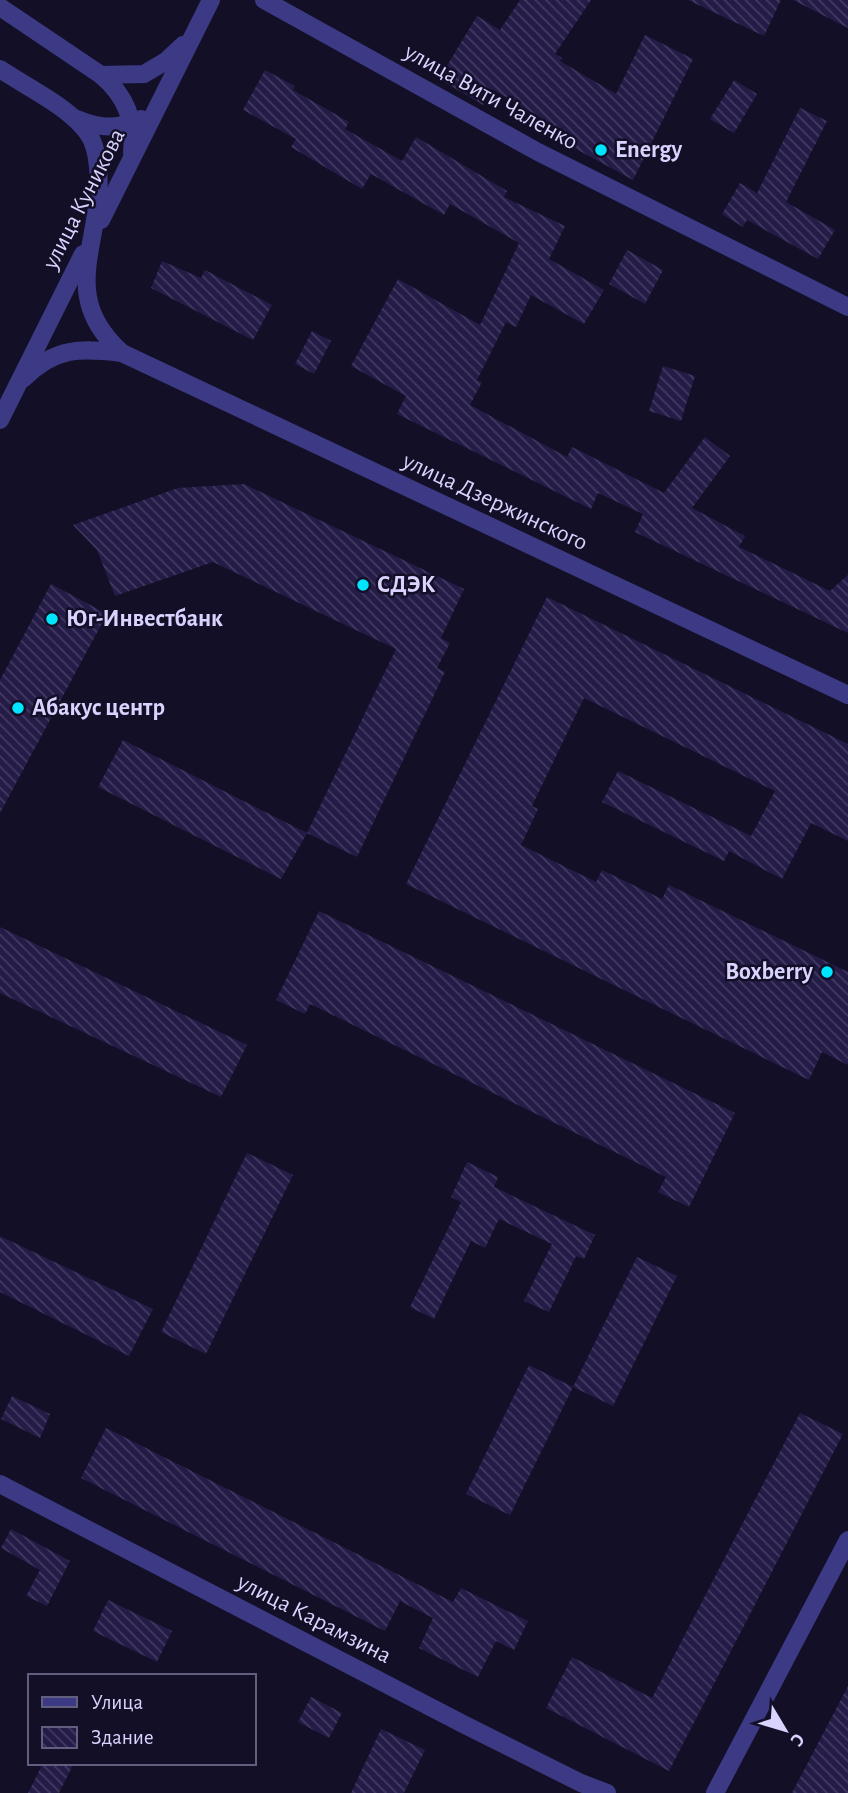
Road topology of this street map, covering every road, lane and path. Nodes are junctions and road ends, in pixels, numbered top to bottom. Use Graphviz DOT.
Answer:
graph roads {
  1 [pos="211,0"];
  2 [pos="264,0"];
  3 [pos="0,7"];
  4 [pos="194,35"];
  5 [pos="0,69"];
  6 [pos="101,75"];
  7 [pos="159,103"];
  8 [pos="74,117"];
  9 [pos="132,122"];
  10 [pos="131,159"];
  11 [pos="94,232"];
  12 [pos="848,307"];
  13 [pos="122,353"];
  14 [pos="17,386"];
  15 [pos="0,420"];
  16 [pos="848,695"];
  17 [pos="0,1485"];
  18 [pos="848,1540"];
  19 [pos="607,1793"];
  20 [pos="716,1793"];
  1 -- 4 [label="street, улица Куникова"];
  2 -- 12 [label="street, улица Вити Чаленко"];
  3 -- 6 [label="street"];
  4 -- 6 [label="street"];
  4 -- 7 [label="street, улица Куникова"];
  5 -- 8 [label="street"];
  6 -- 9 [label="street"];
  7 -- 9 [label="street"];
  7 -- 10 [label="street, улица Куникова"];
  8 -- 9 [label="street"];
  8 -- 11 [label="street"];
  9 -- 10 [label="street"];
  10 -- 11 [label="street, улица Куникова"];
  11 -- 13 [label="street"];
  11 -- 14 [label="street, улица Куникова"];
  13 -- 14 [label="street"];
  13 -- 16 [label="street, улица Дзержинского"];
  14 -- 15 [label="street, улица Куникова"];
  17 -- 19 [label="street, улица Карамзина"];
  18 -- 20 [label="street"];
}
